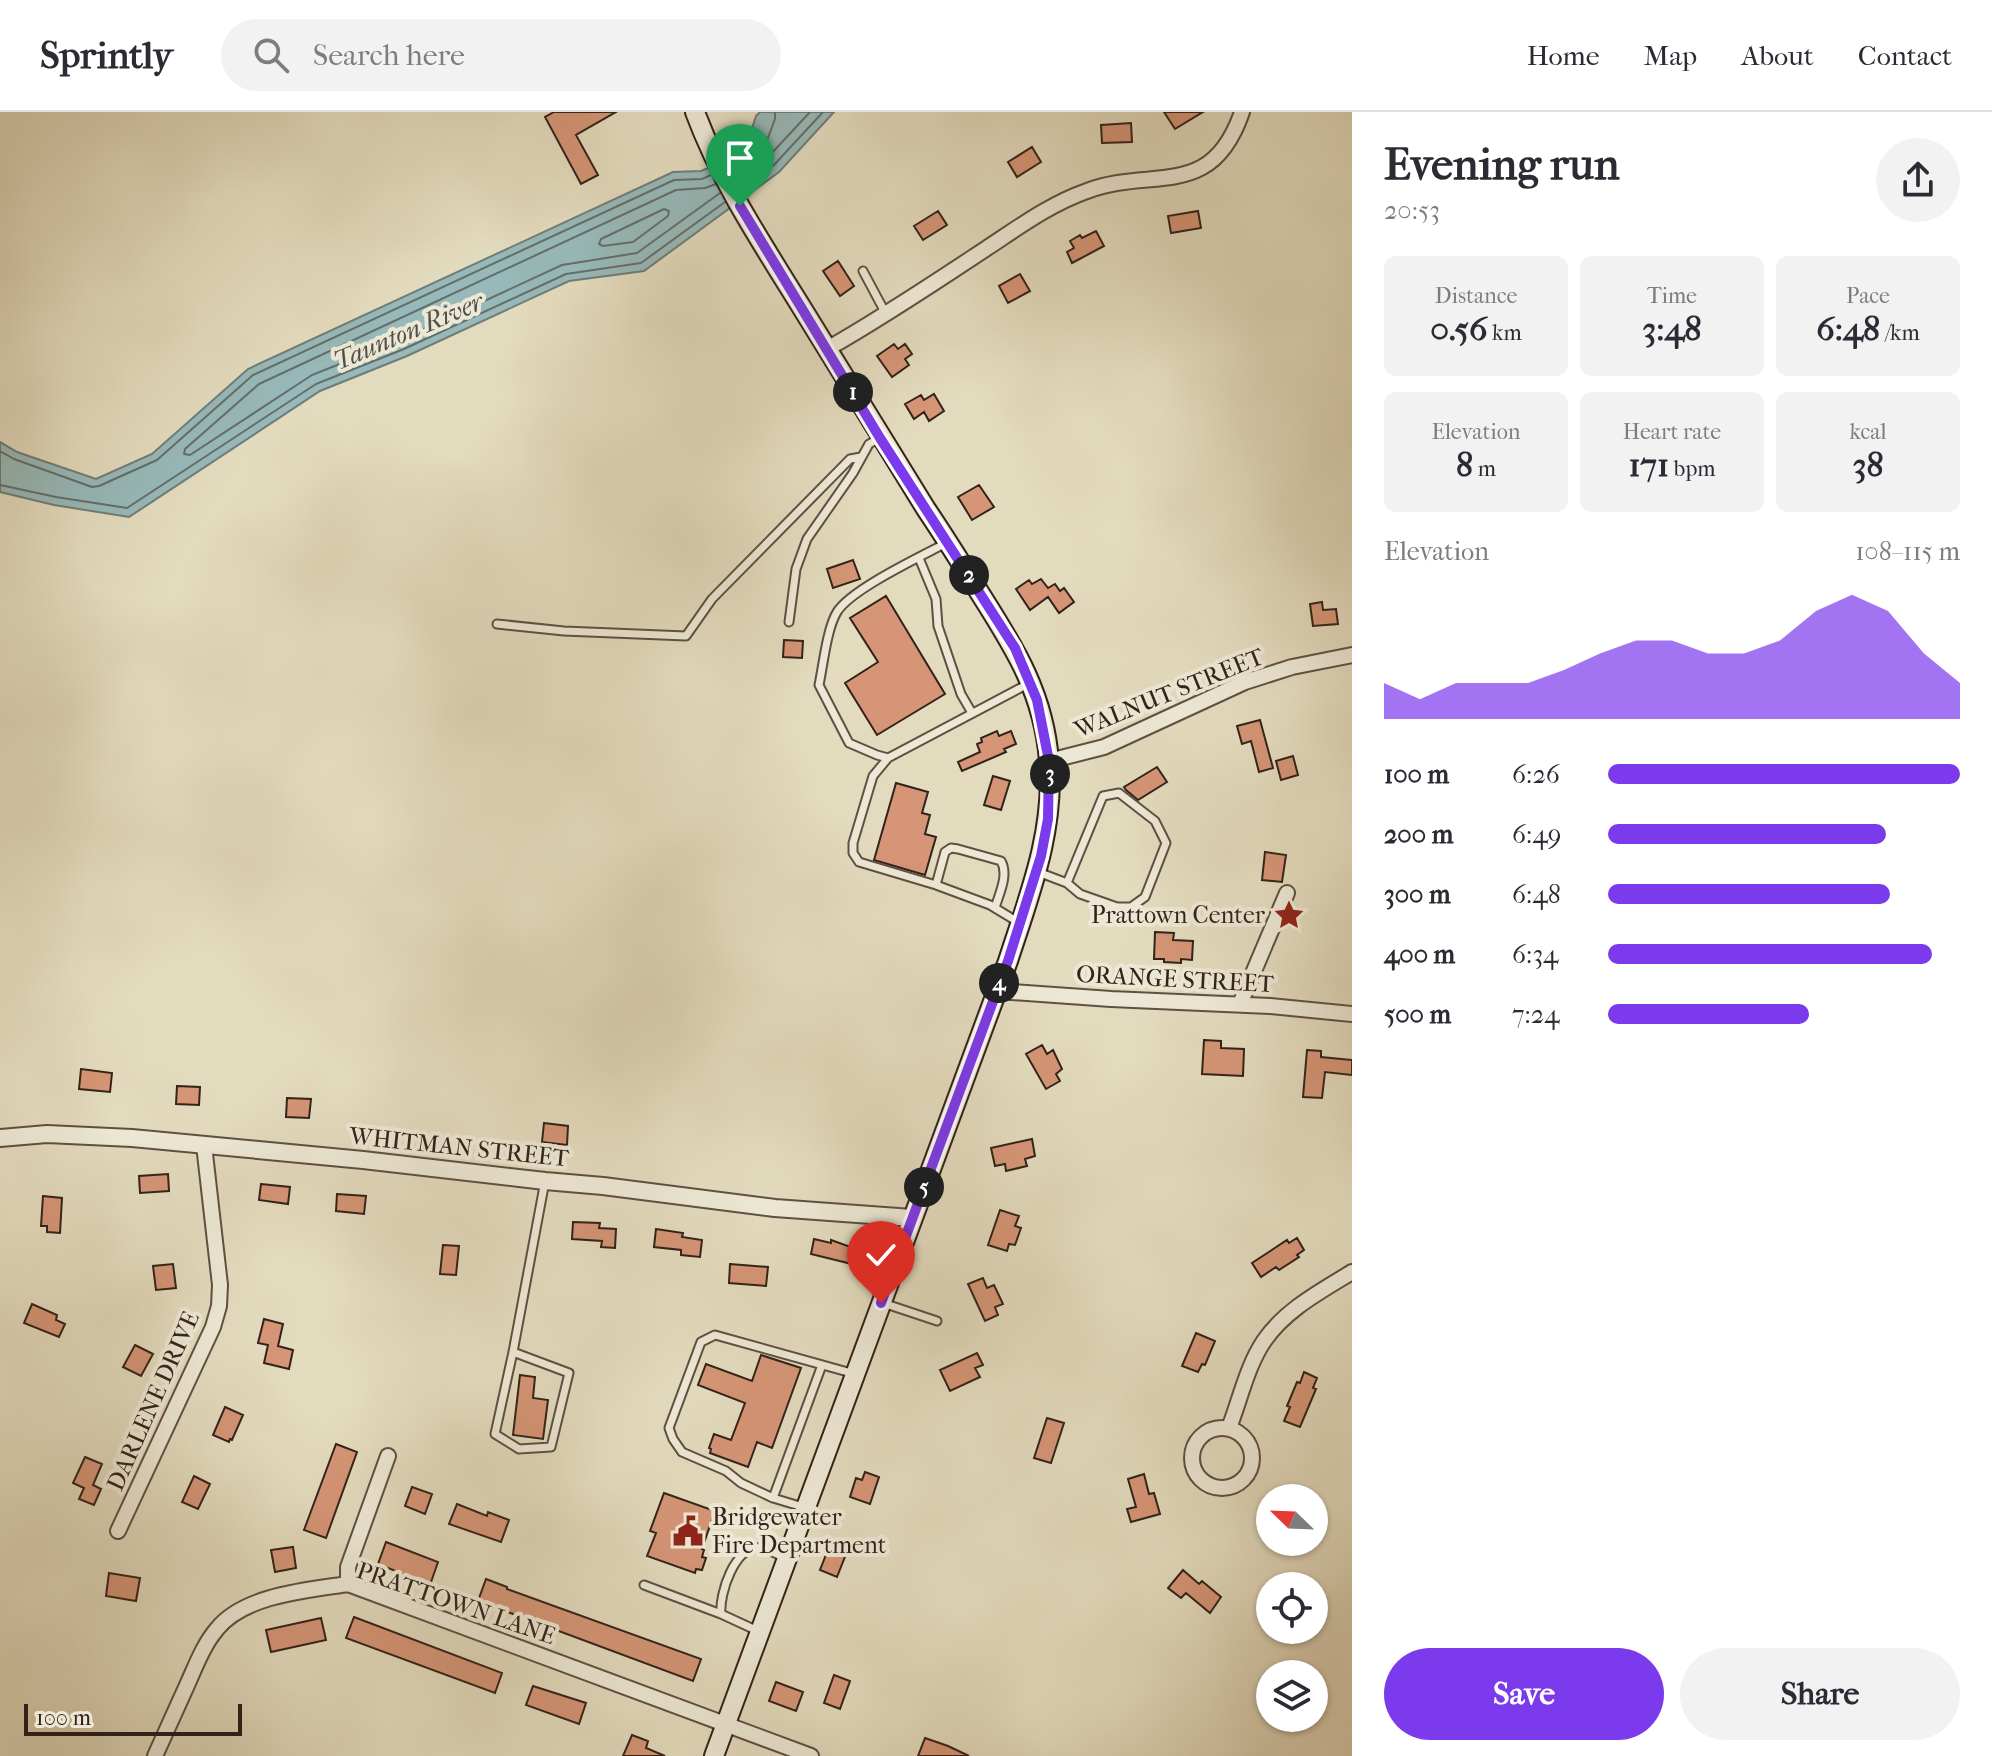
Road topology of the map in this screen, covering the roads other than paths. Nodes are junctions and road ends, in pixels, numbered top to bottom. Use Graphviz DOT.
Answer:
graph roads {
  1 [pos="695,112"];
  2 [pos="1242,112"];
  3 [pos="863,271"];
  4 [pos="886,314"];
  5 [pos="827,349"];
  6 [pos="880,438"];
  7 [pos="861,457"];
  8 [pos="948,542"];
  9 [pos="919,558"];
  10 [pos="789,622"];
  11 [pos="497,624"];
  12 [pos="1352,655"];
  13 [pos="1031,682"];
  14 [pos="972,713"];
  15 [pos="888,758"];
  16 [pos="1049,761"];
  17 [pos="1036,872"];
  18 [pos="1067,883"];
  19 [pos="936,885"];
  20 [pos="1287,893"];
  21 [pos="995,908"];
  22 [pos="1020,924"];
  23 [pos="997,991"];
  24 [pos="1240,1004"];
  25 [pos="1352,1014"];
  26 [pos="0,1138"];
  27 [pos="204,1145"];
  28 [pos="545,1181"];
  29 [pos="912,1218"];
  30 [pos="1352,1272"];
  31 [pos="881,1303"];
  32 [pos="937,1321"];
  33 [pos="513,1352"];
  34 [pos="822,1365"];
  35 [pos="855,1374"];
  36 [pos="1229,1428"];
  37 [pos="388,1456"];
  38 [pos="773,1498"];
  39 [pos="805,1508"];
  40 [pos="118,1531"];
  41 [pos="787,1559"];
  42 [pos="348,1584"];
  43 [pos="644,1585"];
  44 [pos="721,1614"];
  45 [pos="760,1632"];
  46 [pos="726,1725"];
  47 [pos="155,1756"];
  48 [pos="714,1756"];
  49 [pos="811,1756"];
  1 -- 5 [label="main road"];
  2 -- 4 [label="street"];
  3 -- 4 [label="lane"];
  4 -- 5 [label="street"];
  5 -- 6 [label="main road"];
  6 -- 7 [label="lane"];
  6 -- 8 [label="main road"];
  7 -- 10 [label="lane"];
  7 -- 11 [label="lane"];
  8 -- 9 [label="lane"];
  8 -- 13 [label="main road"];
  9 -- 14 [label="lane"];
  9 -- 15 [label="lane"];
  12 -- 16 [label="street, WALNUT STREET"];
  13 -- 14 [label="lane"];
  13 -- 16 [label="main road"];
  14 -- 15 [label="lane"];
  15 -- 19 [label="lane"];
  16 -- 17 [label="main road"];
  17 -- 18 [label="lane"];
  17 -- 22 [label="main road"];
  18 -- 18 [label="lane"];
  19 -- 21 [label="lane"];
  19 -- 21 [label="lane"];
  20 -- 24 [label="street"];
  21 -- 22 [label="lane"];
  22 -- 23 [label="main road"];
  23 -- 24 [label="street, ORANGE STREET"];
  23 -- 29 [label="main road"];
  24 -- 25 [label="street, ORANGE STREET"];
  26 -- 27 [label="street, WHITMAN STREET"];
  27 -- 28 [label="street, WHITMAN STREET"];
  27 -- 40 [label="street, DARLENE DRIVE"];
  28 -- 29 [label="street, WHITMAN STREET"];
  28 -- 33 [label="lane"];
  29 -- 31 [label="main road"];
  30 -- 36 [label="street"];
  31 -- 32 [label="lane"];
  31 -- 35 [label="main road"];
  33 -- 33 [label="lane"];
  34 -- 35 [label="lane"];
  34 -- 38 [label="lane"];
  34 -- 38 [label="lane"];
  35 -- 39 [label="main road"];
  36 -- 36 [label="street"];
  37 -- 42 [label="street"];
  38 -- 39 [label="lane"];
  39 -- 41 [label="main road"];
  41 -- 44 [label="lane"];
  41 -- 45 [label="main road"];
  42 -- 46 [label="street, PRATTOWN LANE"];
  42 -- 47 [label="street, PRATTOWN LANE"];
  43 -- 44 [label="lane"];
  44 -- 45 [label="lane"];
  45 -- 46 [label="main road"];
  46 -- 48 [label="main road"];
  46 -- 49 [label="street, PRATTOWN LANE"];
}
